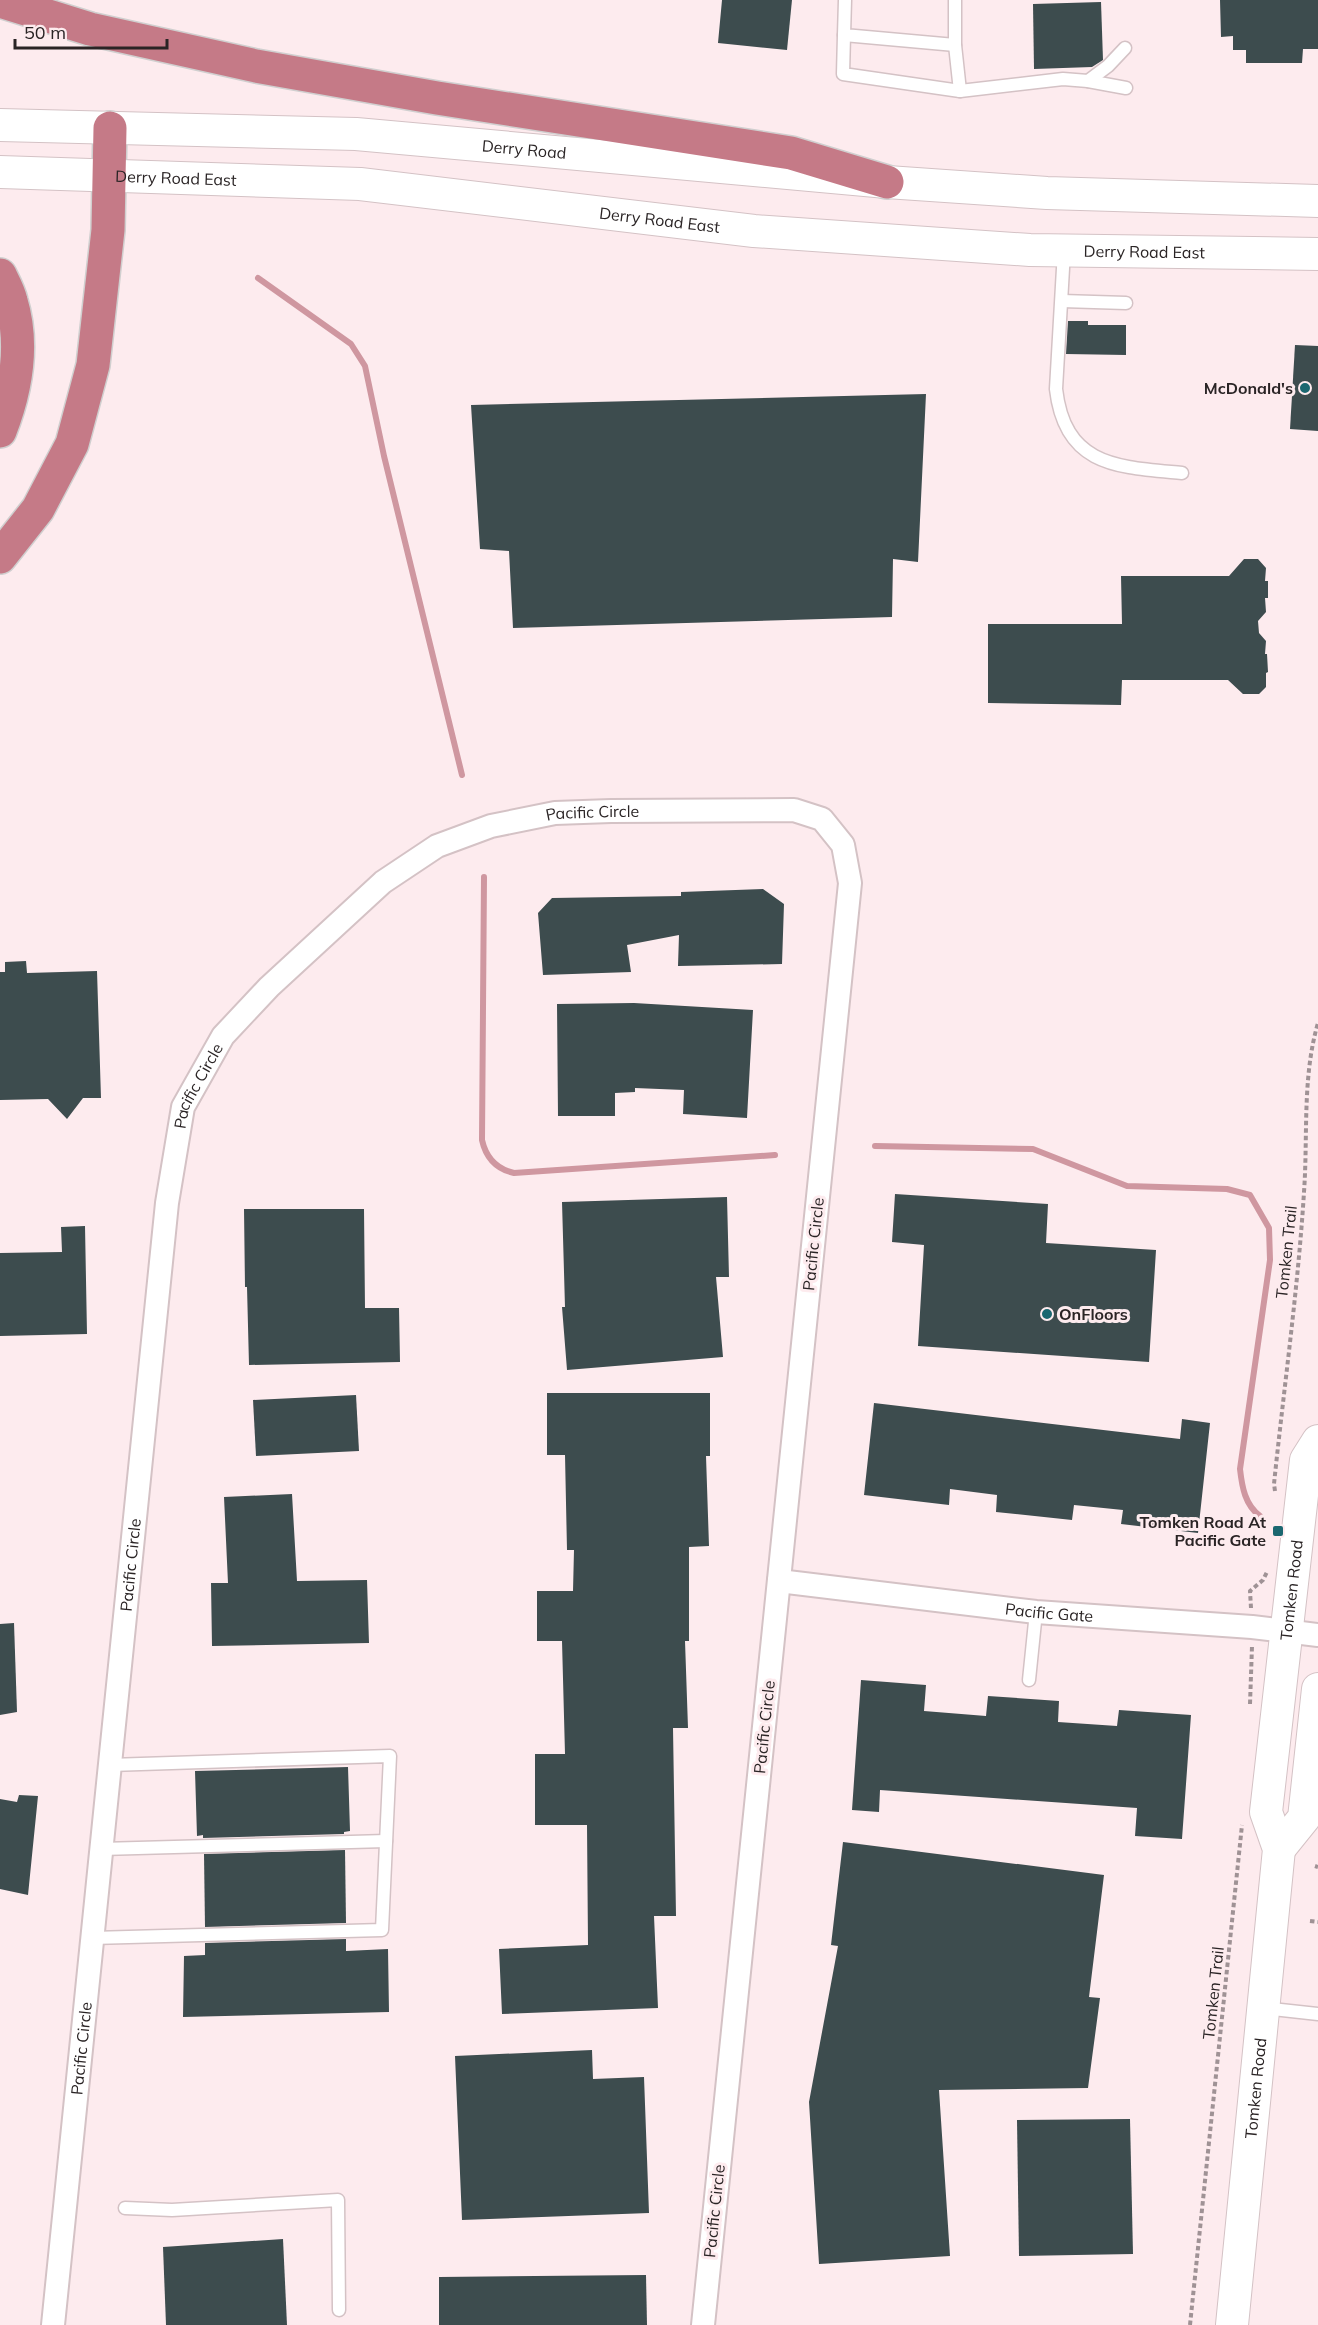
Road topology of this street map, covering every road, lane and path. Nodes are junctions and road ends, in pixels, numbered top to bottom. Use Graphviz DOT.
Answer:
graph roads {
  1 [pos="845,0"];
  2 [pos="955,0"];
  3 [pos="0,1"];
  4 [pos="844,35"];
  5 [pos="955,45"];
  6 [pos="1125,48"];
  7 [pos="1088,81"];
  8 [pos="1126,88"];
  9 [pos="960,91"];
  10 [pos="0,125"];
  11 [pos="110,128"];
  12 [pos="0,172"];
  13 [pos="110,176"];
  14 [pos="887,182"];
  15 [pos="1310,199"];
  16 [pos="1064,250"];
  17 [pos="1318,254"];
  18 [pos="0,275"];
  19 [pos="1062,301"];
  20 [pos="1126,303"];
  21 [pos="0,431"];
  22 [pos="1182,473"];
  23 [pos="0,557"];
  24 [pos="1318,1023"];
  25 [pos="1318,1441"];
  26 [pos="1274,1484"];
  27 [pos="779,1581"];
  28 [pos="1036,1612"];
  29 [pos="1286,1631"];
  30 [pos="1318,1635"];
  31 [pos="1252,1663"];
  32 [pos="1029,1680"];
  33 [pos="1318,1689"];
  34 [pos="1251,1715"];
  35 [pos="110,1765"];
  36 [pos="1243,1817"];
  37 [pos="386,1841"];
  38 [pos="101,1849"];
  39 [pos="1279,1849"];
  40 [pos="1310,1921"];
  41 [pos="1318,1922"];
  42 [pos="92,1938"];
  43 [pos="1263,2008"];
  44 [pos="1318,2014"];
  45 [pos="125,2208"];
  46 [pos="339,2310"];
  47 [pos="53,2325"];
  48 [pos="702,2325"];
  49 [pos="1190,2325"];
  50 [pos="1232,2325"];
  1 -- 4 [label="lane"];
  2 -- 5 [label="lane"];
  3 -- 14 [label="highway"];
  4 -- 5 [label="lane"];
  4 -- 9 [label="lane"];
  5 -- 9 [label="lane"];
  6 -- 7 [label="lane"];
  7 -- 8 [label="lane"];
  7 -- 9 [label="lane"];
  10 -- 11 [label="main road, Derry Road"];
  11 -- 13 [label="highway"];
  11 -- 14 [label="main road, Derry Road"];
  12 -- 13 [label="main road, Derry Road East"];
  13 -- 16 [label="main road, Derry Road East"];
  13 -- 23 [label="highway"];
  14 -- 15 [label="main road, Derry Road"];
  16 -- 17 [label="main road, Derry Road East"];
  16 -- 19 [label="lane"];
  18 -- 21 [label="highway"];
  19 -- 20 [label="lane"];
  19 -- 22 [label="lane"];
  24 -- 26 [label="path, Tomken Trail"];
  25 -- 29 [label="main road, Tomken Road"];
  27 -- 28 [label="street, Pacific Gate"];
  27 -- 35 [label="street, Pacific Circle"];
  27 -- 48 [label="street, Pacific Circle"];
  28 -- 29 [label="street, Pacific Gate"];
  28 -- 32 [label="lane"];
  29 -- 30 [label="street, Pacific Gate"];
  29 -- 39 [label="main road, Tomken Road"];
  31 -- 34 [label="path"];
  33 -- 39 [label="main road"];
  35 -- 37 [label="lane"];
  35 -- 38 [label="street, Pacific Circle"];
  36 -- 49 [label="path, Tomken Trail"];
  37 -- 38 [label="lane"];
  37 -- 42 [label="lane"];
  38 -- 42 [label="street, Pacific Circle"];
  39 -- 43 [label="main road, Tomken Road"];
  40 -- 41 [label="path"];
  42 -- 47 [label="street, Pacific Circle"];
  43 -- 44 [label="lane"];
  43 -- 50 [label="main road, Tomken Road"];
  45 -- 46 [label="lane"];
}
